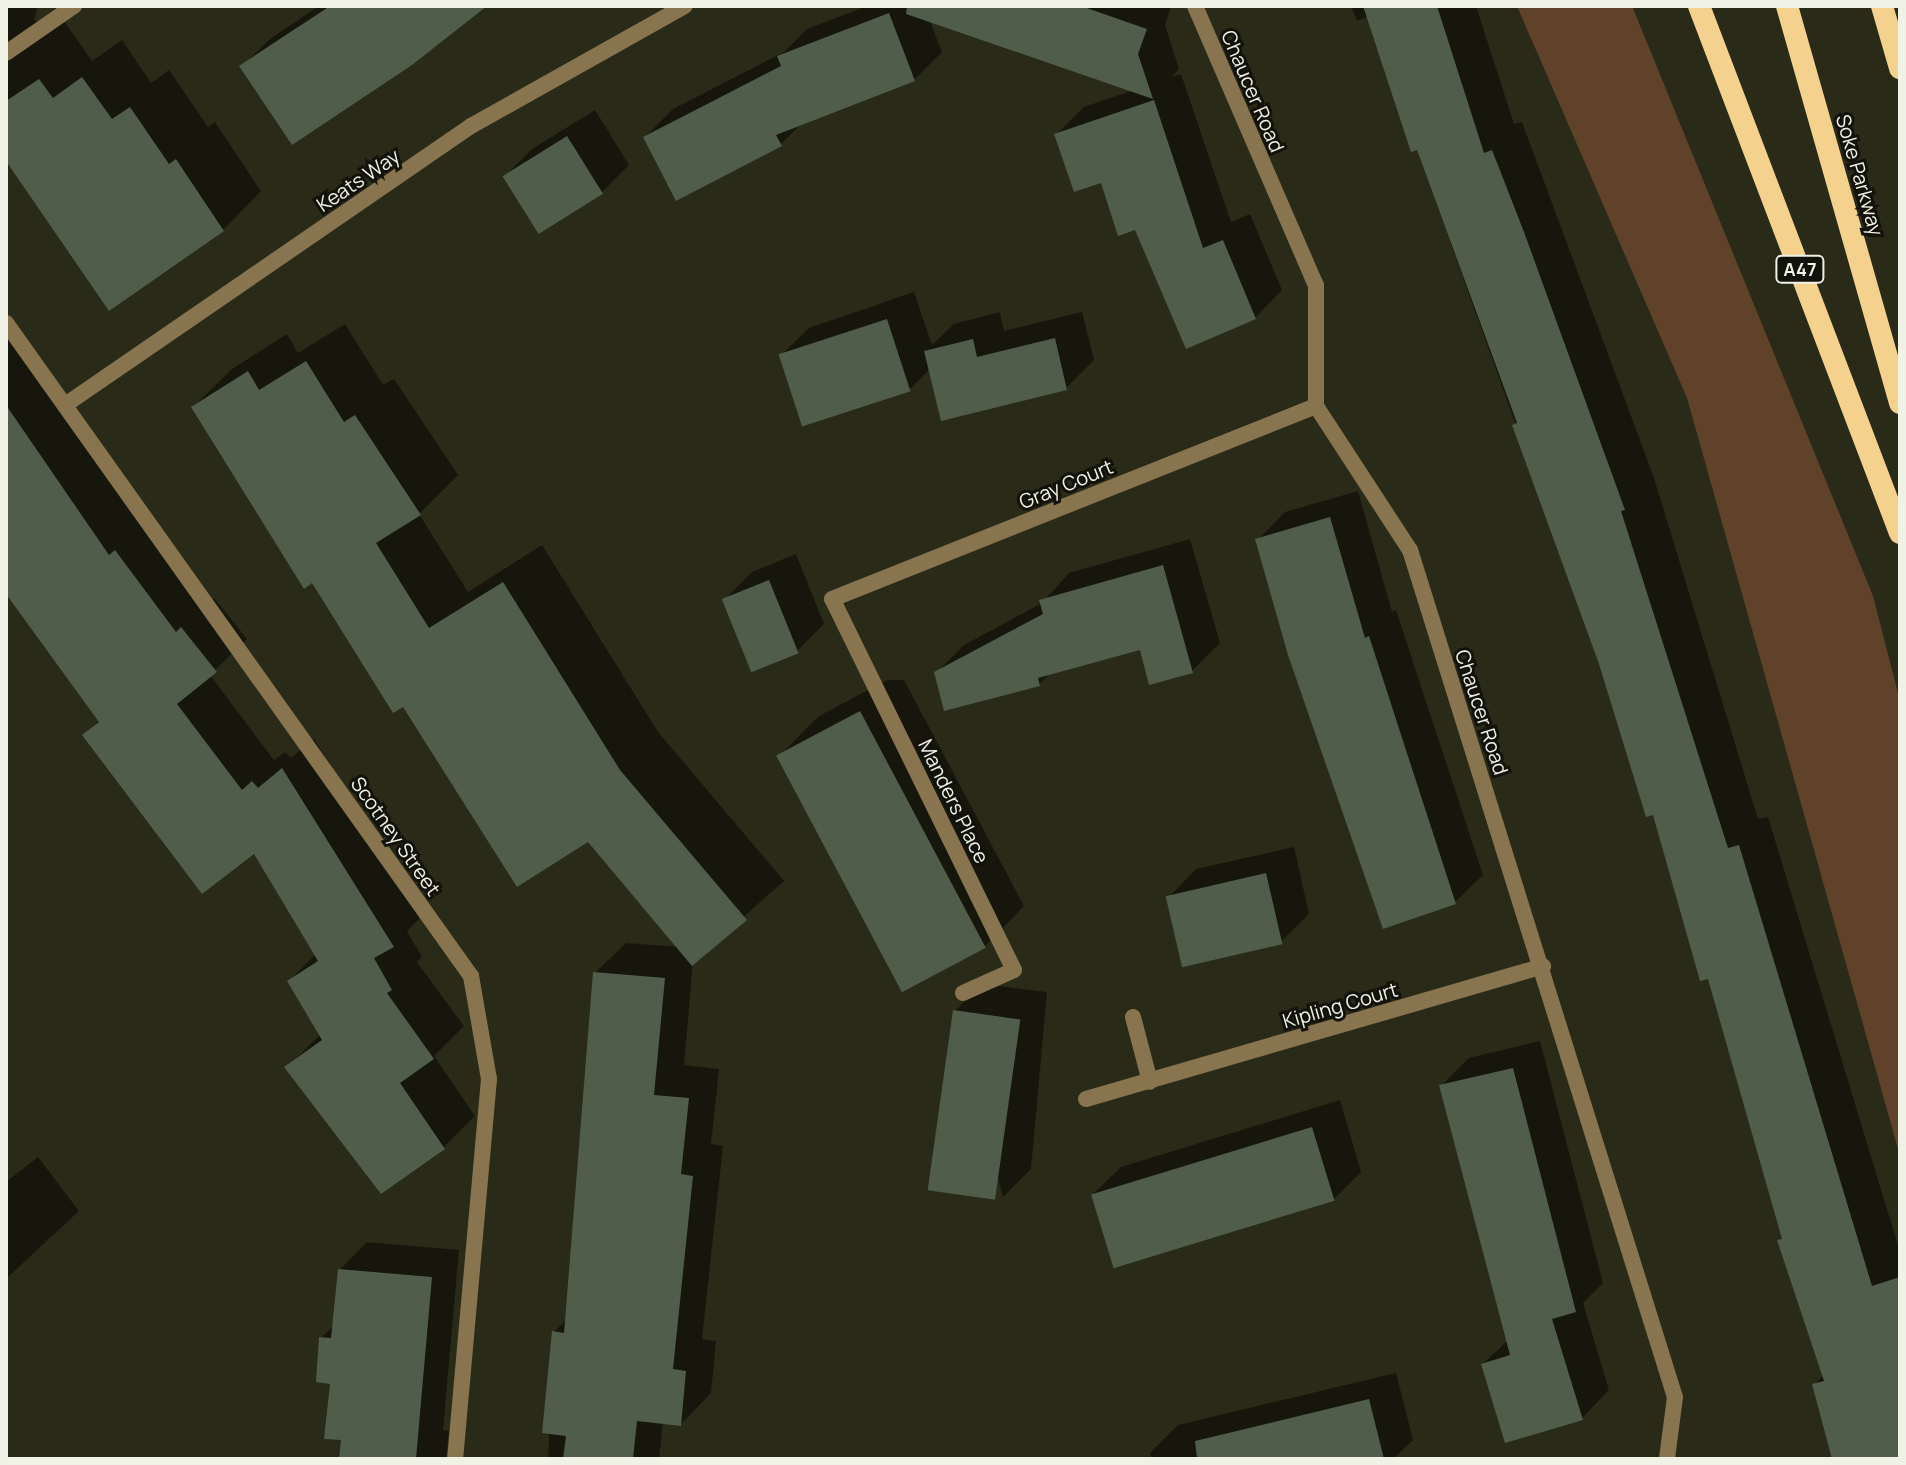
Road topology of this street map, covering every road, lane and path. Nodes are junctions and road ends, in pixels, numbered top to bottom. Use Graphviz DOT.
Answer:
graph roads {
  1 [pos="74,6"];
  2 [pos="685,6"];
  3 [pos="1195,6"];
  4 [pos="1699,6"];
  5 [pos="1787,6"];
  6 [pos="1882,6"];
  7 [pos="6,53"];
  8 [pos="1900,68"];
  9 [pos="6,323"];
  10 [pos="1900,403"];
  11 [pos="65,405"];
  12 [pos="1316,406"];
  13 [pos="1900,533"];
  14 [pos="832,599"];
  15 [pos="1543,966"];
  16 [pos="963,993"];
  17 [pos="1133,1017"];
  18 [pos="1150,1082"];
  19 [pos="1086,1099"];
  20 [pos="455,1459"];
  21 [pos="1667,1459"];
  1 -- 7 [label="street"];
  2 -- 11 [label="street, Keats Way"];
  3 -- 12 [label="street, Chaucer Road"];
  4 -- 13 [label="highway, A47"];
  5 -- 10 [label="highway, Soke Parkway"];
  6 -- 8 [label="highway"];
  9 -- 11 [label="street, Scotney Street"];
  11 -- 20 [label="street, Scotney Street"];
  12 -- 14 [label="street, Gray Court"];
  12 -- 15 [label="street, Chaucer Road"];
  14 -- 16 [label="street, Manders Place"];
  15 -- 18 [label="street, Kipling Court"];
  15 -- 21 [label="street, Chaucer Road"];
  17 -- 18 [label="street"];
  18 -- 19 [label="street, Kipling Court"];
}
